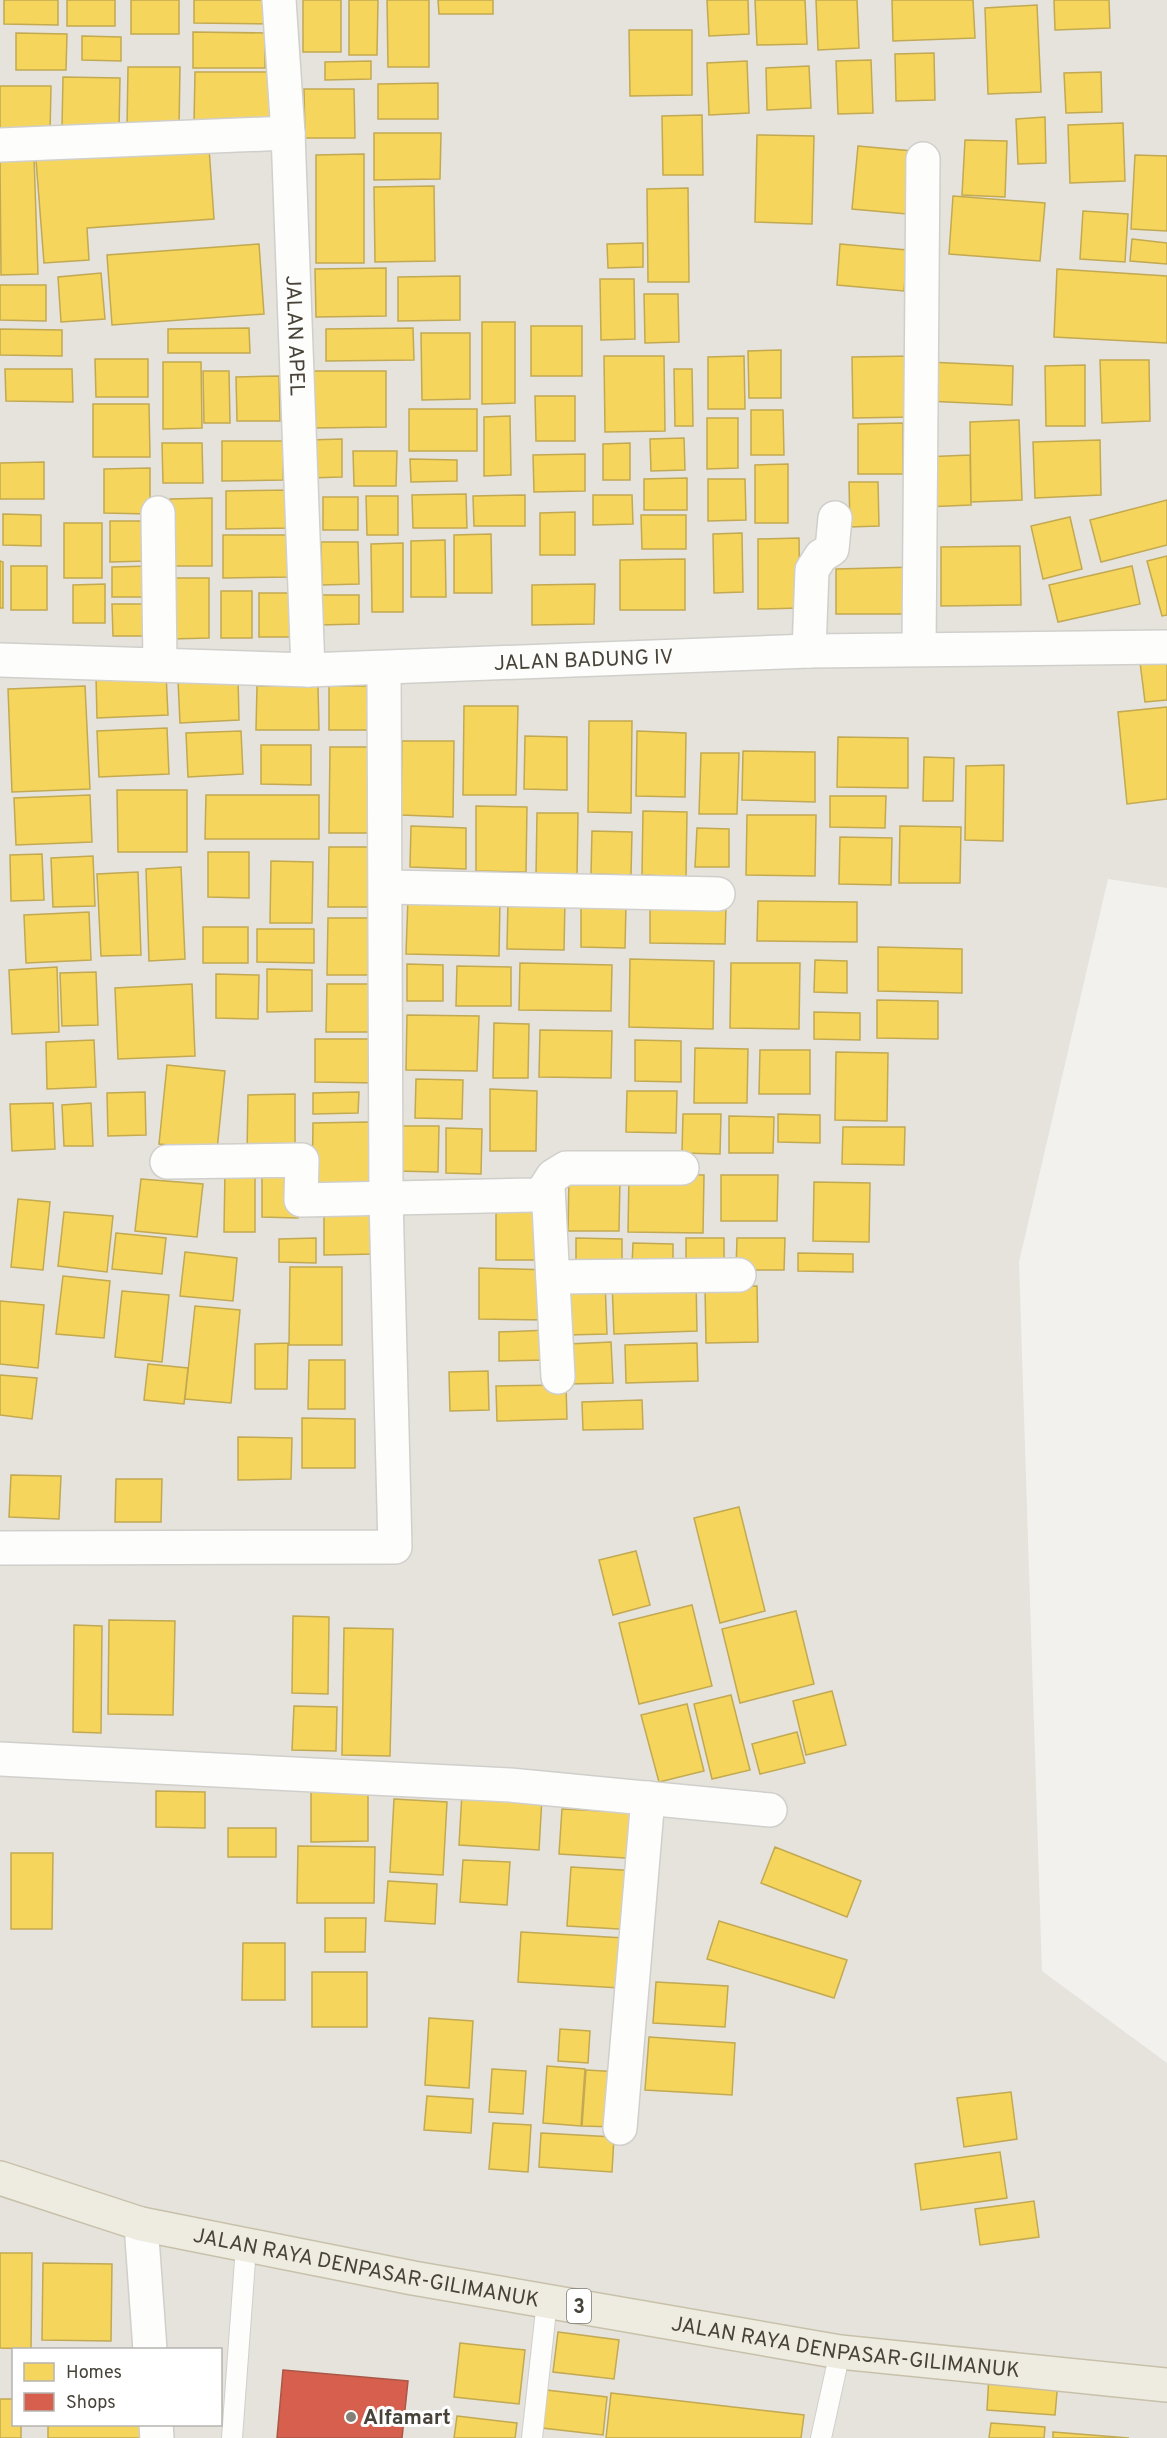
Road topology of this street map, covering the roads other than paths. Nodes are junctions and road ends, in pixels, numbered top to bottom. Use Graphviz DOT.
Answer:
graph roads {
  1 [pos="279,0"];
  2 [pos="288,134"];
  3 [pos="0,145"];
  4 [pos="923,159"];
  5 [pos="158,513"];
  6 [pos="835,518"];
  7 [pos="1167,646"];
  8 [pos="919,649"];
  9 [pos="808,651"];
  10 [pos="0,660"];
  11 [pos="160,665"];
  12 [pos="384,668"];
  13 [pos="308,670"];
  14 [pos="387,887"];
  15 [pos="718,894"];
  16 [pos="167,1162"];
  17 [pos="682,1168"];
  18 [pos="548,1187"];
  19 [pos="386,1198"];
  20 [pos="739,1275"];
  21 [pos="553,1276"];
  22 [pos="558,1377"];
  23 [pos="0,1548"];
  24 [pos="0,1759"];
  25 [pos="648,1798"];
  26 [pos="771,1810"];
  27 [pos="620,2128"];
  28 [pos="0,2178"];
  29 [pos="141,2224"];
  30 [pos="246,2247"];
  31 [pos="547,2301"];
  32 [pos="150,2348"];
  33 [pos="840,2352"];
  34 [pos="1167,2385"];
  35 [pos="232,2438"];
  36 [pos="532,2438"];
  37 [pos="821,2438"];
  1 -- 2 [label="street, JALAN APEL"];
  2 -- 3 [label="street"];
  2 -- 13 [label="street, JALAN APEL"];
  4 -- 8 [label="street"];
  5 -- 11 [label="street"];
  6 -- 9 [label="street"];
  7 -- 8 [label="street, JALAN BADUNG IV"];
  8 -- 9 [label="street, JALAN BADUNG IV"];
  9 -- 12 [label="street, JALAN BADUNG IV"];
  10 -- 11 [label="street, JALAN BADUNG IV"];
  11 -- 13 [label="street, JALAN BADUNG IV"];
  12 -- 13 [label="street, JALAN BADUNG IV"];
  12 -- 14 [label="street"];
  14 -- 15 [label="street"];
  14 -- 19 [label="street"];
  16 -- 19 [label="street"];
  17 -- 18 [label="street"];
  18 -- 19 [label="street"];
  18 -- 21 [label="street"];
  19 -- 23 [label="street"];
  20 -- 21 [label="street"];
  21 -- 22 [label="street"];
  24 -- 25 [label="street"];
  25 -- 26 [label="street"];
  25 -- 27 [label="street"];
  28 -- 29 [label="highway, JALAN RAYA DENPASAR-GILIMANUK / 3"];
  29 -- 30 [label="highway, JALAN RAYA DENPASAR-GILIMANUK / 3"];
  29 -- 32 [label="street"];
  30 -- 31 [label="highway, JALAN RAYA DENPASAR-GILIMANUK / 3"];
  30 -- 35 [label="lane"];
  31 -- 33 [label="highway, JALAN RAYA DENPASAR-GILIMANUK / 3"];
  31 -- 36 [label="lane"];
  33 -- 34 [label="highway, JALAN RAYA DENPASAR-GILIMANUK / 3"];
  33 -- 37 [label="lane"];
}
